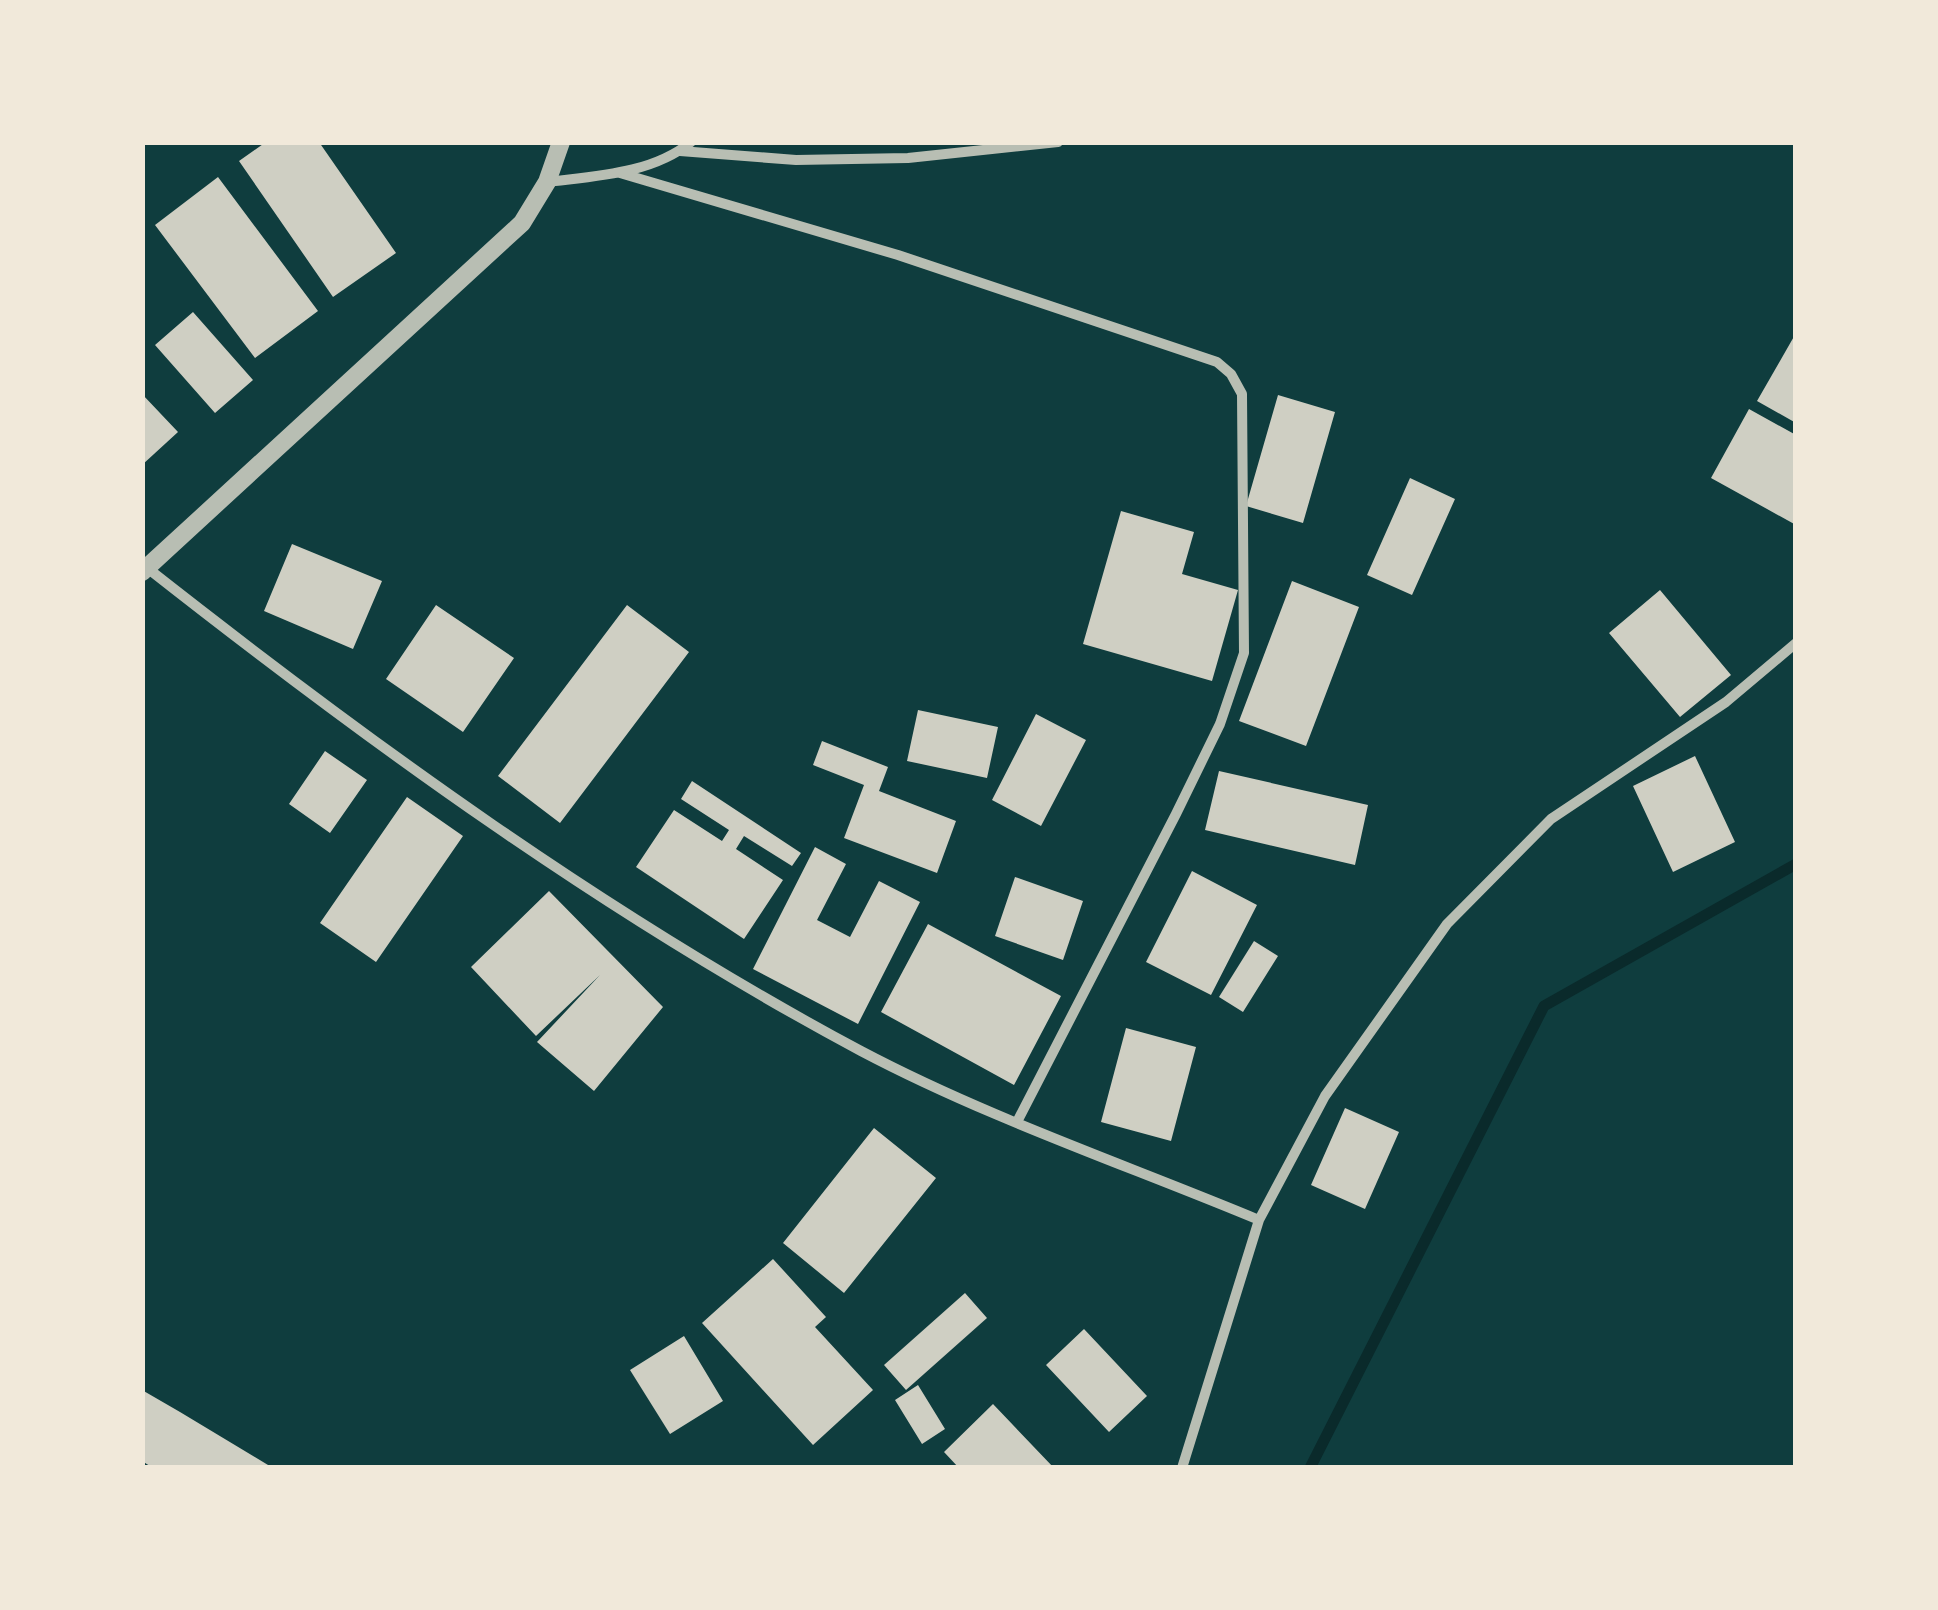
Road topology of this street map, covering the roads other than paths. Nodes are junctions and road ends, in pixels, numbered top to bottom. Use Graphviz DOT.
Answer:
graph roads {
  1 [pos="562,142"];
  2 [pos="692,142"];
  3 [pos="1058,142"];
  4 [pos="680,151"];
  5 [pos="620,173"];
  6 [pos="546,182"];
  7 [pos="144,570"];
  8 [pos="1796,643"];
  9 [pos="1018,1120"];
  10 [pos="1259,1220"];
  11 [pos="1182,1468"];
  1 -- 6 [label="street"];
  2 -- 4 [label="street"];
  3 -- 4 [label="street"];
  4 -- 5 [label="street"];
  5 -- 6 [label="street"];
  5 -- 9 [label="street"];
  6 -- 7 [label="street"];
  7 -- 9 [label="street"];
  8 -- 10 [label="street"];
  9 -- 10 [label="street"];
  10 -- 11 [label="street"];
}
